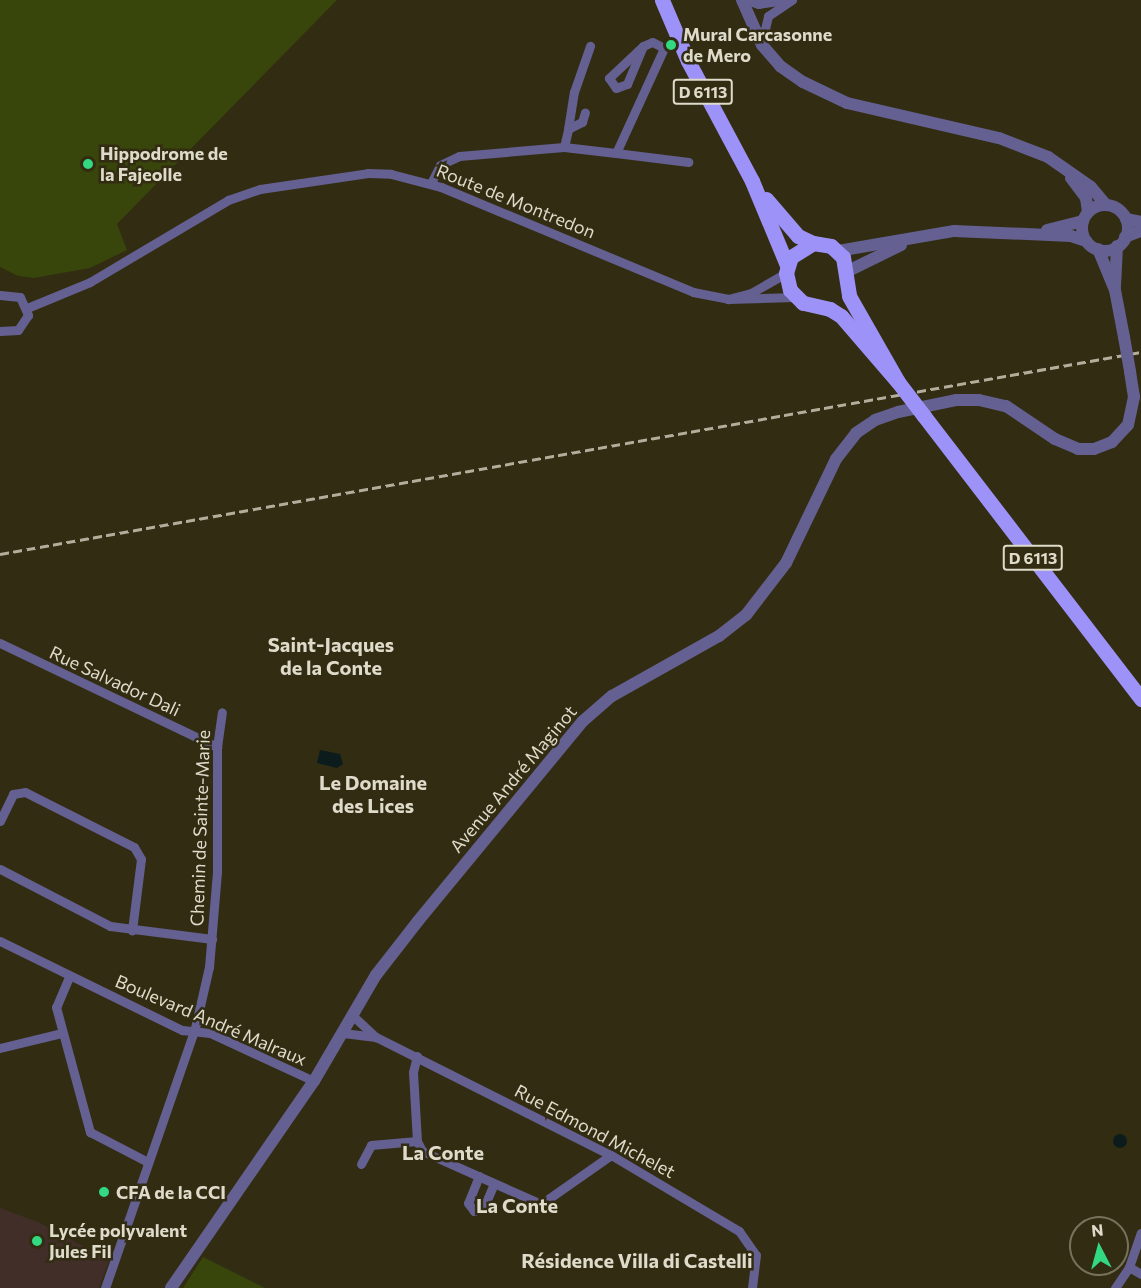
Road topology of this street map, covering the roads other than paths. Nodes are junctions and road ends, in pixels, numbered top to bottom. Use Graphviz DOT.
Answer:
graph roads {
  1 [pos="662,0"];
  2 [pos="744,0"];
  3 [pos="786,0"];
  4 [pos="792,0"];
  5 [pos="758,4"];
  6 [pos="768,16"];
  7 [pos="748,18"];
  8 [pos="762,45"];
  9 [pos="590,46"];
  10 [pos="643,46"];
  11 [pos="585,112"];
  12 [pos="568,129"];
  13 [pos="564,147"];
  14 [pos="616,153"];
  15 [pos="688,162"];
  16 [pos="1065,170"];
  17 [pos="752,181"];
  18 [pos="431,183"];
  19 [pos="1106,205"];
  20 [pos="1086,216"];
  21 [pos="1126,219"];
  22 [pos="1141,222"];
  23 [pos="1141,231"];
  24 [pos="1037,234"];
  25 [pos="915,237"];
  26 [pos="1086,241"];
  27 [pos="1121,242"];
  28 [pos="813,243"];
  29 [pos="1098,249"];
  30 [pos="838,251"];
  31 [pos="786,269"];
  32 [pos="848,277"];
  33 [pos="1115,290"];
  34 [pos="0,295"];
  35 [pos="795,297"];
  36 [pos="728,299"];
  37 [pos="821,306"];
  38 [pos="27,308"];
  39 [pos="0,331"];
  40 [pos="898,382"];
  41 [pos="0,643"];
  42 [pos="1141,699"];
  43 [pos="222,712"];
  44 [pos="217,747"];
  45 [pos="0,821"];
  46 [pos="0,869"];
  47 [pos="132,930"];
  48 [pos="212,939"];
  49 [pos="0,941"];
  50 [pos="69,977"];
  51 [pos="352,1015"];
  52 [pos="365,1026"];
  53 [pos="195,1028"];
  54 [pos="343,1032"];
  55 [pos="62,1033"];
  56 [pos="360,1037"];
  57 [pos="376,1037"];
  58 [pos="0,1048"];
  59 [pos="417,1056"];
  60 [pos="314,1081"];
  61 [pos="417,1141"];
  62 [pos="611,1155"];
  63 [pos="146,1161"];
  64 [pos="361,1164"];
  65 [pos="479,1176"];
  66 [pos="494,1184"];
  67 [pos="1141,1233"];
  68 [pos="1129,1267"];
  69 [pos="1141,1274"];
  70 [pos="105,1288"];
  71 [pos="171,1288"];
  72 [pos="752,1288"];
  1 -- 17 [label="main road, D 6113"];
  2 -- 5 [label="street"];
  2 -- 7 [label="street"];
  3 -- 5 [label="street"];
  4 -- 6 [label="street"];
  5 -- 7 [label="street"];
  6 -- 7 [label="street"];
  6 -- 8 [label="street"];
  7 -- 8 [label="street"];
  8 -- 16 [label="street"];
  9 -- 12 [label="street"];
  10 -- 10 [label="street"];
  10 -- 14 [label="street"];
  11 -- 12 [label="street"];
  12 -- 13 [label="street"];
  13 -- 14 [label="street"];
  13 -- 18 [label="street"];
  14 -- 15 [label="street"];
  16 -- 19 [label="street"];
  16 -- 20 [label="street"];
  17 -- 28 [label="main road, D 6113"];
  17 -- 31 [label="main road, D 6113"];
  18 -- 36 [label="street, Route de Montredon"];
  18 -- 38 [label="street, Route de Montredon"];
  19 -- 20 [label="street"];
  19 -- 21 [label="street"];
  20 -- 24 [label="street"];
  20 -- 26 [label="street"];
  21 -- 22 [label="street"];
  21 -- 27 [label="street"];
  23 -- 27 [label="street"];
  24 -- 25 [label="street"];
  24 -- 26 [label="street"];
  25 -- 30 [label="street"];
  25 -- 32 [label="street"];
  26 -- 29 [label="street"];
  27 -- 29 [label="street"];
  27 -- 33 [label="street"];
  28 -- 30 [label="main road"];
  28 -- 31 [label="main road"];
  29 -- 33 [label="street"];
  30 -- 32 [label="main road"];
  31 -- 35 [label="main road"];
  31 -- 36 [label="street"];
  32 -- 37 [label="main road"];
  32 -- 40 [label="main road, D 6113"];
  33 -- 51 [label="street, Avenue André Maginot, bridge"];
  34 -- 38 [label="street"];
  35 -- 36 [label="street, Route de Montredon"];
  35 -- 37 [label="main road"];
  37 -- 40 [label="main road, D 6113"];
  38 -- 39 [label="street"];
  40 -- 42 [label="main road, D 6113, bridge"];
  41 -- 44 [label="street, Rue Salvador Dali"];
  43 -- 44 [label="street, Chemin de Sainte-Marie"];
  44 -- 48 [label="street, Chemin de Sainte-Marie"];
  45 -- 47 [label="street"];
  46 -- 47 [label="street"];
  47 -- 48 [label="street"];
  48 -- 53 [label="street, Chemin de Sainte-Marie"];
  49 -- 50 [label="street, Boulevard André Malraux"];
  50 -- 53 [label="street, Boulevard André Malraux"];
  50 -- 55 [label="street"];
  51 -- 52 [label="street, Rue Edmond Michelet"];
  51 -- 54 [label="street, Avenue André Maginot"];
  52 -- 56 [label="street"];
  52 -- 57 [label="street, Rue Edmond Michelet"];
  53 -- 60 [label="street, Boulevard André Malraux"];
  53 -- 63 [label="street, Chemin de Sainte-Marie"];
  54 -- 56 [label="street, Rue Edmond Michelet"];
  54 -- 60 [label="street, Avenue André Maginot"];
  55 -- 58 [label="street"];
  55 -- 63 [label="street"];
  56 -- 57 [label="street, Rue Edmond Michelet"];
  57 -- 59 [label="street, Rue Edmond Michelet"];
  59 -- 61 [label="street"];
  59 -- 62 [label="street, Rue Edmond Michelet"];
  60 -- 71 [label="street, Avenue André Maginot"];
  61 -- 64 [label="street"];
  61 -- 65 [label="street"];
  62 -- 66 [label="street"];
  62 -- 72 [label="street, Rue Edmond Michelet"];
  63 -- 70 [label="street, Chemin de Sainte-Marie"];
  65 -- 66 [label="street"];
  65 -- 66 [label="street"];
  67 -- 68 [label="street"];
  68 -- 69 [label="street"];
}
